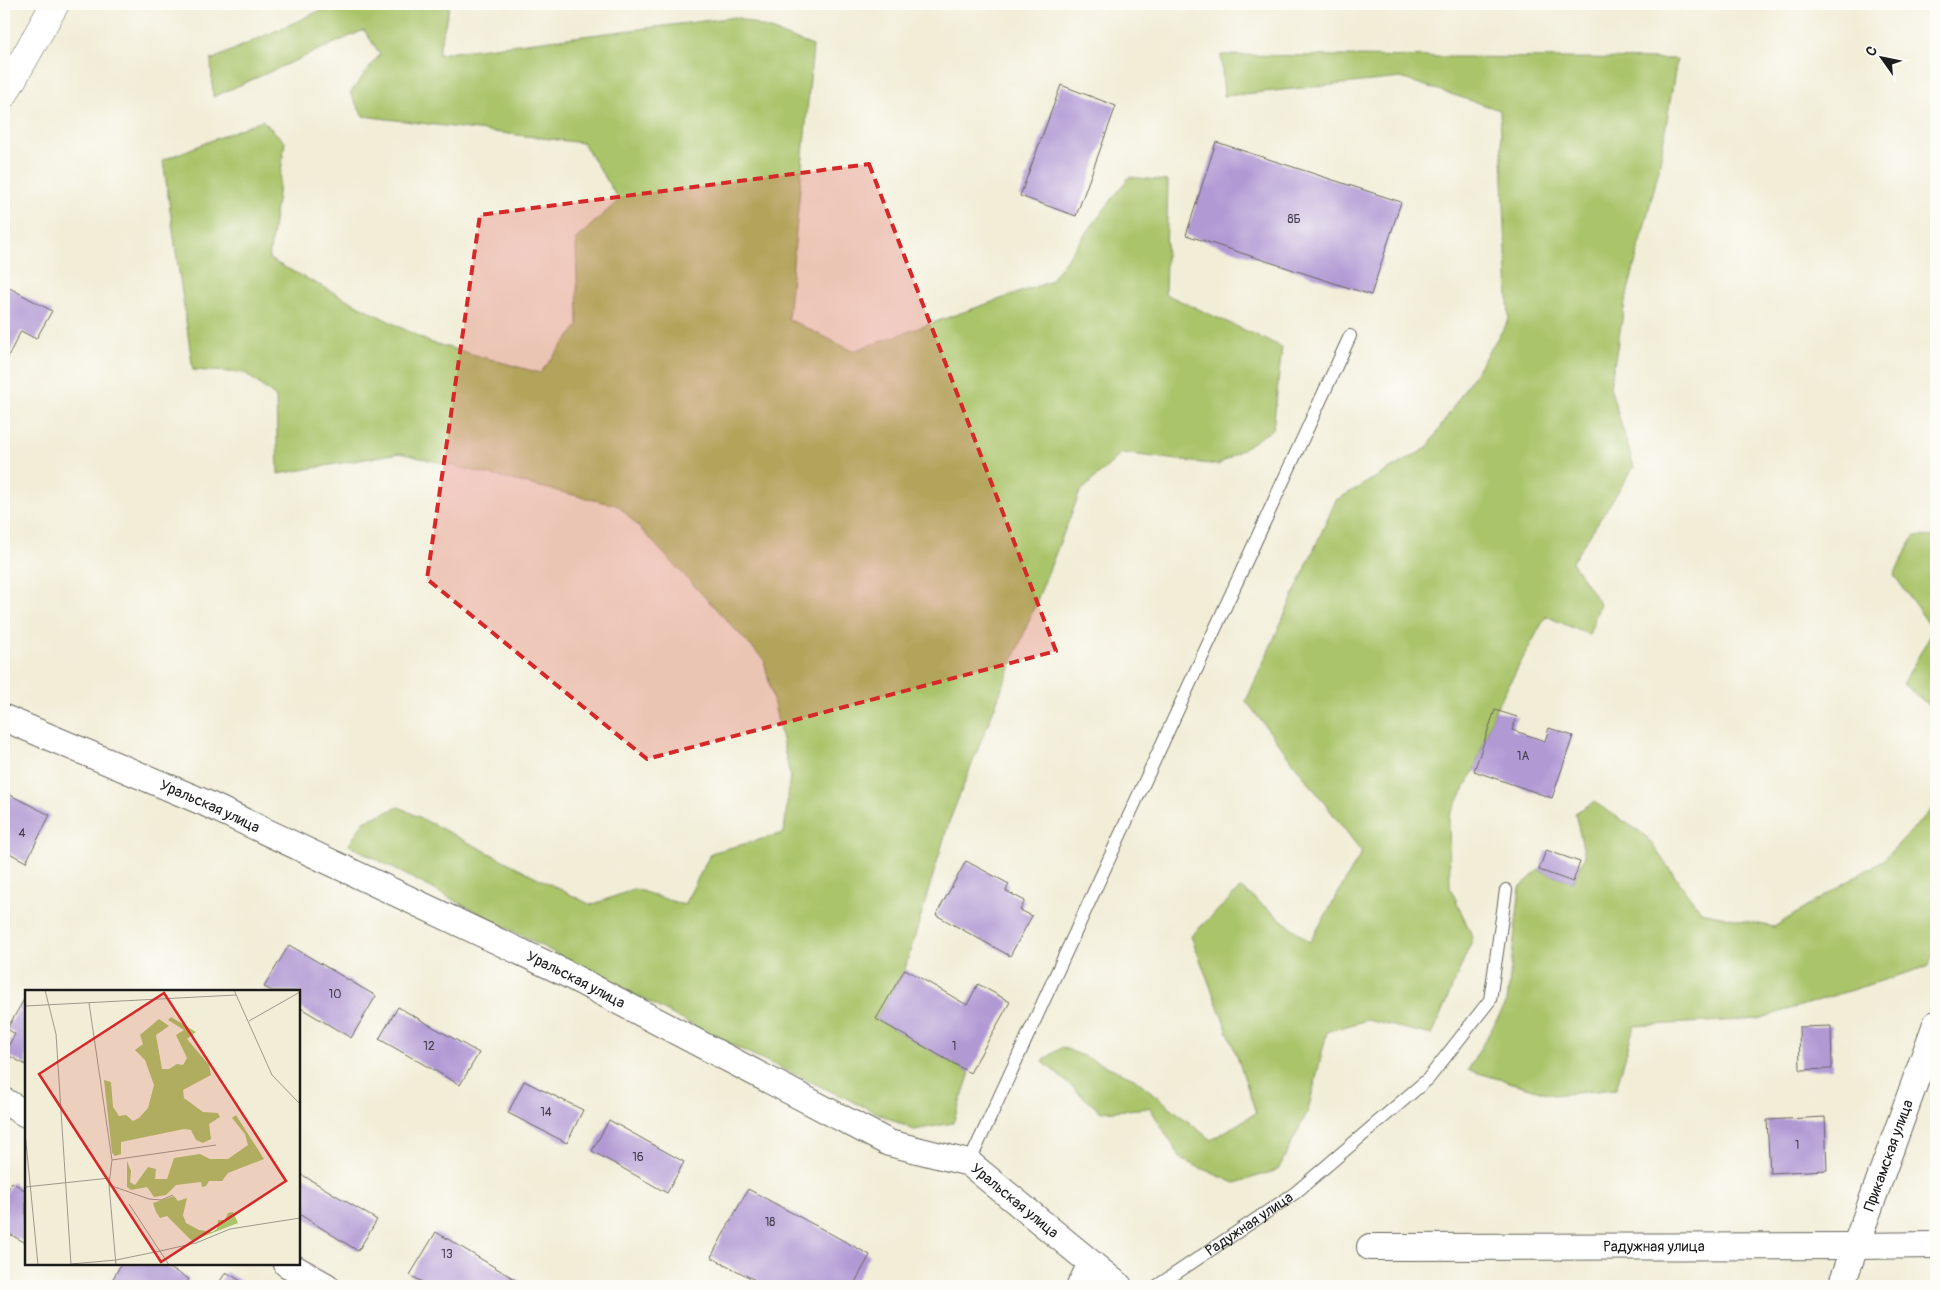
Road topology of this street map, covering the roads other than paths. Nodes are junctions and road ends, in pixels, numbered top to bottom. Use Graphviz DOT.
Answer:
graph roads {
  1 [pos="55,4"];
  2 [pos="4,94"];
  3 [pos="1350,336"];
  4 [pos="4,718"];
  5 [pos="1506,890"];
  6 [pos="1936,1024"];
  7 [pos="4,1100"];
  8 [pos="25,1113"];
  9 [pos="968,1163"];
  10 [pos="1936,1244"];
  11 [pos="1857,1246"];
  12 [pos="1370,1247"];
  13 [pos="289,1265"];
  14 [pos="1086,1275"];
  15 [pos="326,1286"];
  16 [pos="1119,1286"];
  17 [pos="1157,1286"];
  18 [pos="1841,1286"];
  1 -- 2 [label="street"];
  3 -- 9 [label="lane"];
  4 -- 9 [label="street, Уральская улица"];
  5 -- 17 [label="lane, Радужная улица"];
  6 -- 11 [label="street, Прикамская улица"];
  7 -- 8 [label="street"];
  9 -- 14 [label="street, Уральская улица"];
  10 -- 11 [label="street, Радужная улица"];
  11 -- 12 [label="street, Радужная улица"];
  11 -- 18 [label="street, Прикамская улица"];
  13 -- 15 [label="street"];
  14 -- 16 [label="street, Уральская улица"];
}
